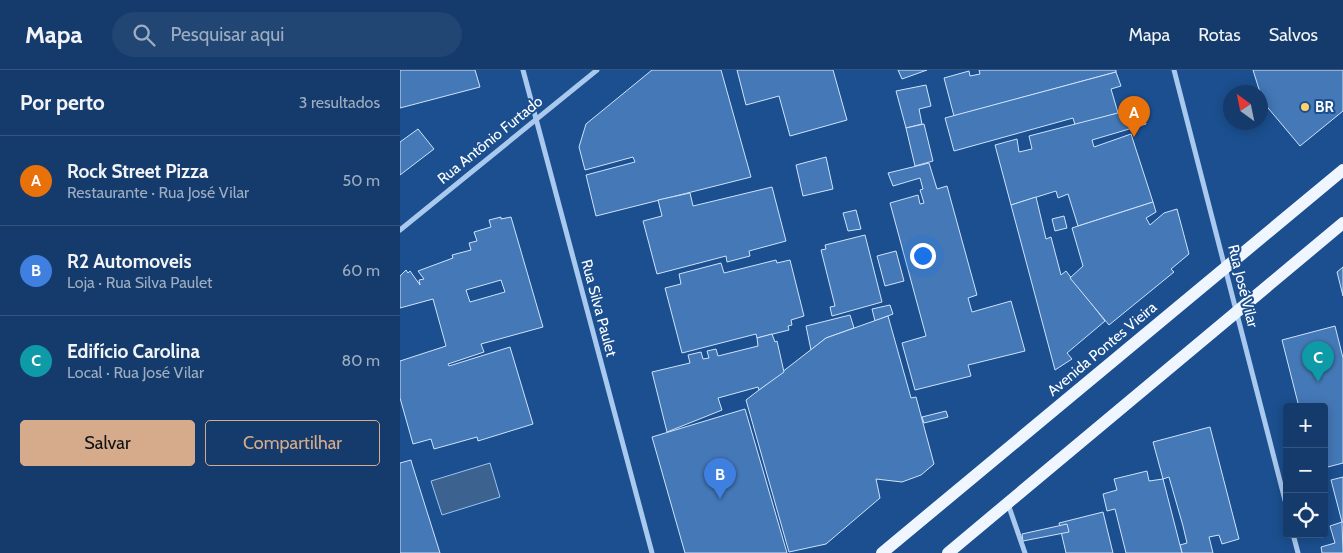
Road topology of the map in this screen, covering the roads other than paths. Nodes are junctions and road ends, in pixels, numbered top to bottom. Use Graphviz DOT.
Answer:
graph roads {
  1 [pos="523,70"];
  2 [pos="596,70"];
  3 [pos="1174,70"];
  4 [pos="535,119"];
  5 [pos="1343,170"];
  6 [pos="1343,223"];
  7 [pos="400,230"];
  8 [pos="1225,268"];
  9 [pos="1237,311"];
  10 [pos="1283,493"];
  11 [pos="1008,504"];
  12 [pos="1294,538"];
  13 [pos="652,553"];
  14 [pos="882,553"];
  15 [pos="948,553"];
  16 [pos="1025,553"];
  17 [pos="1298,553"];
  1 -- 4 [label="street, Rua Silva Paulet"];
  2 -- 4 [label="street, Rua Antônio Furtado"];
  3 -- 8 [label="street, Rua José Vilar"];
  4 -- 7 [label="street, Rua Antônio Furtado"];
  4 -- 13 [label="street, Rua Silva Paulet"];
  5 -- 8 [label="main road, Avenida Pontes Vieira"];
  6 -- 9 [label="main road"];
  8 -- 9 [label="street, Rua José Vilar"];
  8 -- 14 [label="main road, Avenida Pontes Vieira"];
  9 -- 10 [label="street, Rua José Vilar"];
  9 -- 11 [label="main road"];
  11 -- 15 [label="main road"];
  11 -- 16 [label="street"];
  12 -- 17 [label="street"];
}
